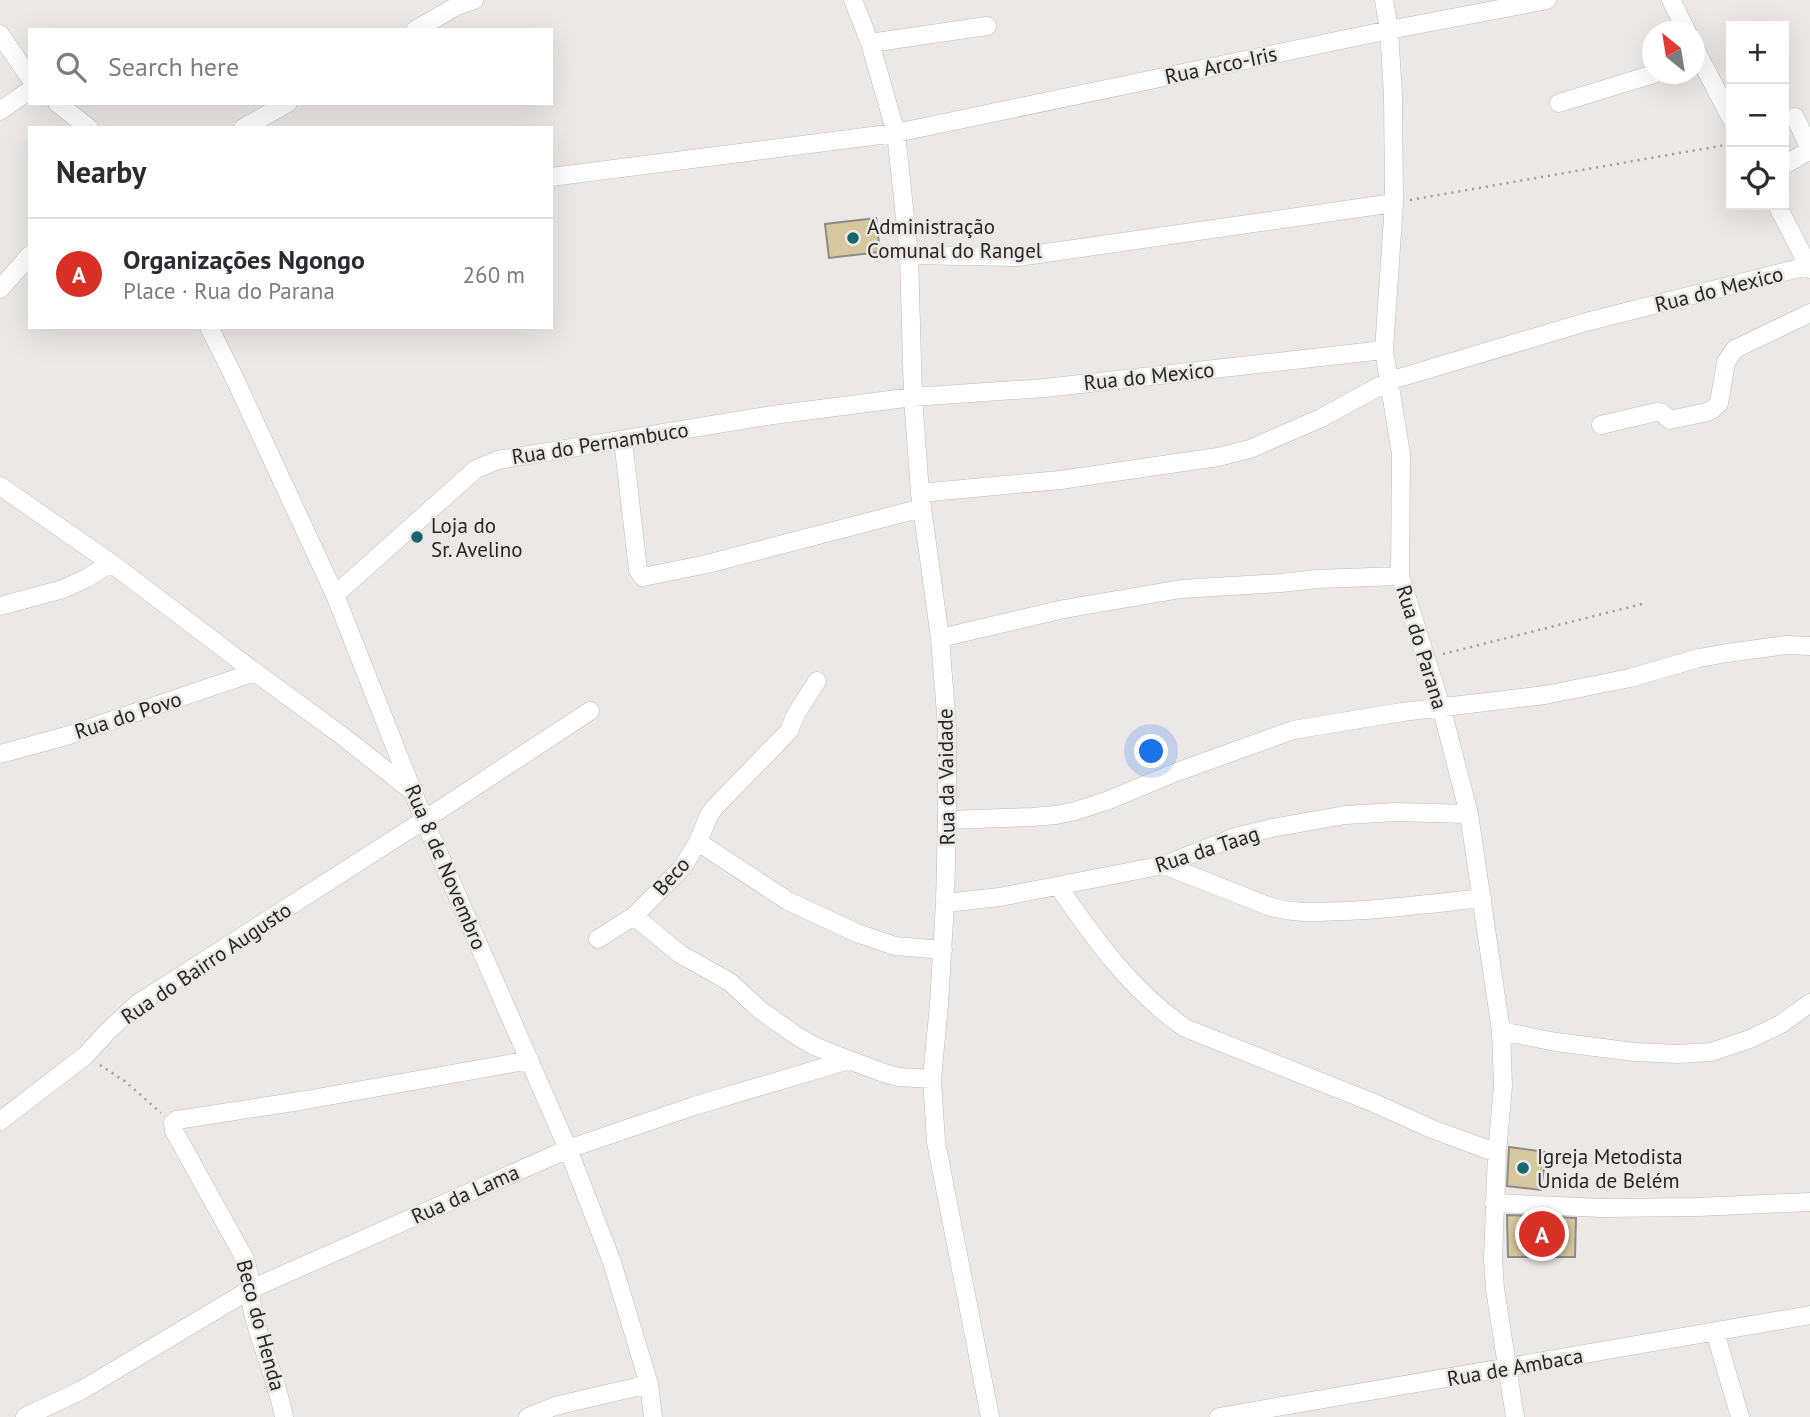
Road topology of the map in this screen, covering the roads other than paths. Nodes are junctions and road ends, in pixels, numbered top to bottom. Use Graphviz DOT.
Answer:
graph roads {
  1 [pos="474,0"];
  2 [pos="853,0"];
  3 [pos="1384,0"];
  4 [pos="1546,0"];
  5 [pos="1671,0"];
  6 [pos="1682,21"];
  7 [pos="987,26"];
  8 [pos="418,28"];
  9 [pos="1389,30"];
  10 [pos="0,34"];
  11 [pos="870,43"];
  12 [pos="1705,71"];
  13 [pos="28,75"];
  14 [pos="1642,78"];
  15 [pos="28,91"];
  16 [pos="1559,103"];
  17 [pos="60,105"];
  18 [pos="284,105"];
  19 [pos="1726,109"];
  20 [pos="0,111"];
  21 [pos="1795,117"];
  22 [pos="86,126"];
  23 [pos="247,126"];
  24 [pos="896,133"];
  25 [pos="1789,161"];
  26 [pos="553,177"];
  27 [pos="1394,202"];
  28 [pos="1780,210"];
  29 [pos="909,255"];
  30 [pos="28,258"];
  31 [pos="1809,268"];
  32 [pos="0,289"];
  33 [pos="1810,313"];
  34 [pos="210,329"];
  35 [pos="1384,350"];
  36 [pos="1389,381"];
  37 [pos="913,397"];
  38 [pos="1601,425"];
  39 [pos="623,440"];
  40 [pos="0,486"];
  41 [pos="921,501"];
  42 [pos="111,563"];
  43 [pos="1400,576"];
  44 [pos="335,595"];
  45 [pos="0,606"];
  46 [pos="940,638"];
  47 [pos="1810,646"];
  48 [pos="255,673"];
  49 [pos="817,681"];
  50 [pos="1441,706"];
  51 [pos="590,711"];
  52 [pos="0,754"];
  53 [pos="412,791"];
  54 [pos="1469,814"];
  55 [pos="424,820"];
  56 [pos="947,820"];
  57 [pos="698,842"];
  58 [pos="1164,864"];
  59 [pos="1058,886"];
  60 [pos="1482,898"];
  61 [pos="945,903"];
  62 [pos="634,916"];
  63 [pos="598,939"];
  64 [pos="943,950"];
  65 [pos="1810,1003"];
  66 [pos="1502,1031"];
  67 [pos="530,1060"];
  68 [pos="849,1060"];
  69 [pos="932,1079"];
  70 [pos="0,1121"];
  71 [pos="568,1149"];
  72 [pos="1497,1153"];
  73 [pos="1810,1202"];
  74 [pos="1494,1203"];
  75 [pos="251,1289"];
  76 [pos="1810,1315"];
  77 [pos="1715,1332"];
  78 [pos="1508,1368"];
  79 [pos="649,1384"];
  80 [pos="26,1417"];
  81 [pos="284,1417"];
  82 [pos="528,1417"];
  83 [pos="653,1417"];
  84 [pos="990,1417"];
  85 [pos="1219,1417"];
  86 [pos="1515,1417"];
  87 [pos="1740,1417"];
  1 -- 8 [label="street"];
  2 -- 11 [label="street, Rua da Vaidade"];
  3 -- 9 [label="street, Rua do Parana"];
  4 -- 9 [label="street, Rua Arco-Iris"];
  5 -- 6 [label="street"];
  7 -- 11 [label="street"];
  9 -- 24 [label="street, Rua Arco-Iris"];
  9 -- 27 [label="street, Rua do Parana"];
  10 -- 13 [label="street"];
  11 -- 24 [label="street, Rua da Vaidade"];
  12 -- 19 [label="street"];
  14 -- 16 [label="street"];
  15 -- 20 [label="street"];
  17 -- 22 [label="street"];
  18 -- 23 [label="street"];
  21 -- 25 [label="street"];
  24 -- 26 [label="street, Rua Arco-Iris"];
  24 -- 29 [label="street, Rua da Vaidade"];
  27 -- 29 [label="street"];
  27 -- 35 [label="street, Rua do Parana"];
  28 -- 31 [label="street"];
  29 -- 37 [label="street, Rua da Vaidade"];
  30 -- 32 [label="street"];
  31 -- 36 [label="street, Rua do Mexico"];
  33 -- 38 [label="street"];
  34 -- 44 [label="street, Rua 8 de Novembro"];
  35 -- 36 [label="street, Rua do Parana"];
  35 -- 37 [label="street, Rua do Mexico"];
  36 -- 41 [label="street, Rua do Mexico"];
  36 -- 43 [label="street, Rua do Parana"];
  37 -- 39 [label="street, Rua do Pernambuco"];
  37 -- 41 [label="street, Rua da Vaidade"];
  39 -- 41 [label="street, Rua do Mexico"];
  39 -- 44 [label="street, Rua do Pernambuco"];
  40 -- 42 [label="street"];
  41 -- 46 [label="street, Rua da Vaidade"];
  42 -- 45 [label="street"];
  42 -- 48 [label="street"];
  43 -- 46 [label="street"];
  43 -- 50 [label="street, Rua do Parana"];
  44 -- 53 [label="street, Rua 8 de Novembro"];
  46 -- 56 [label="street, Rua da Vaidade"];
  47 -- 50 [label="street"];
  48 -- 52 [label="street, Rua do Povo"];
  48 -- 53 [label="street"];
  49 -- 57 [label="street"];
  50 -- 54 [label="street, Rua do Parana"];
  50 -- 56 [label="street"];
  51 -- 55 [label="street, Rua do Bairro Augusto"];
  53 -- 55 [label="street, Rua 8 de Novembro"];
  54 -- 58 [label="street, Rua da Taag"];
  54 -- 60 [label="street, Rua do Parana"];
  55 -- 67 [label="street, Rua 8 de Novembro"];
  55 -- 70 [label="street, Rua do Bairro Augusto"];
  56 -- 61 [label="street, Rua da Vaidade"];
  57 -- 62 [label="street, Beco"];
  57 -- 64 [label="street, Beco"];
  58 -- 59 [label="street, Rua da Taag"];
  58 -- 60 [label="street"];
  59 -- 61 [label="street, Rua da Taag"];
  59 -- 72 [label="street"];
  60 -- 66 [label="street, Rua do Parana"];
  61 -- 64 [label="street, Rua da Vaidade"];
  62 -- 63 [label="street, Beco"];
  62 -- 68 [label="street"];
  64 -- 69 [label="street, Rua da Vaidade"];
  65 -- 66 [label="street"];
  66 -- 72 [label="street, Rua do Parana"];
  67 -- 71 [label="street, Rua 8 de Novembro"];
  67 -- 75 [label="street, Beco do Henda"];
  68 -- 69 [label="street"];
  68 -- 71 [label="street, Rua da Lama"];
  69 -- 84 [label="street, Rua da Vaidade"];
  71 -- 75 [label="street, Rua da Lama"];
  71 -- 79 [label="street, Rua 8 de Novembro"];
  72 -- 74 [label="street, Rua do Parana"];
  73 -- 74 [label="street"];
  74 -- 78 [label="street, Rua do Parana"];
  75 -- 80 [label="street, Rua da Lama"];
  75 -- 81 [label="street, Beco do Henda"];
  76 -- 77 [label="street, Rua de Ambaca"];
  77 -- 78 [label="street, Rua de Ambaca"];
  77 -- 87 [label="street"];
  78 -- 85 [label="street, Rua de Ambaca"];
  78 -- 86 [label="street, Rua do Parana"];
  79 -- 82 [label="street"];
  79 -- 83 [label="street, Rua 8 de Novembro"];
}
